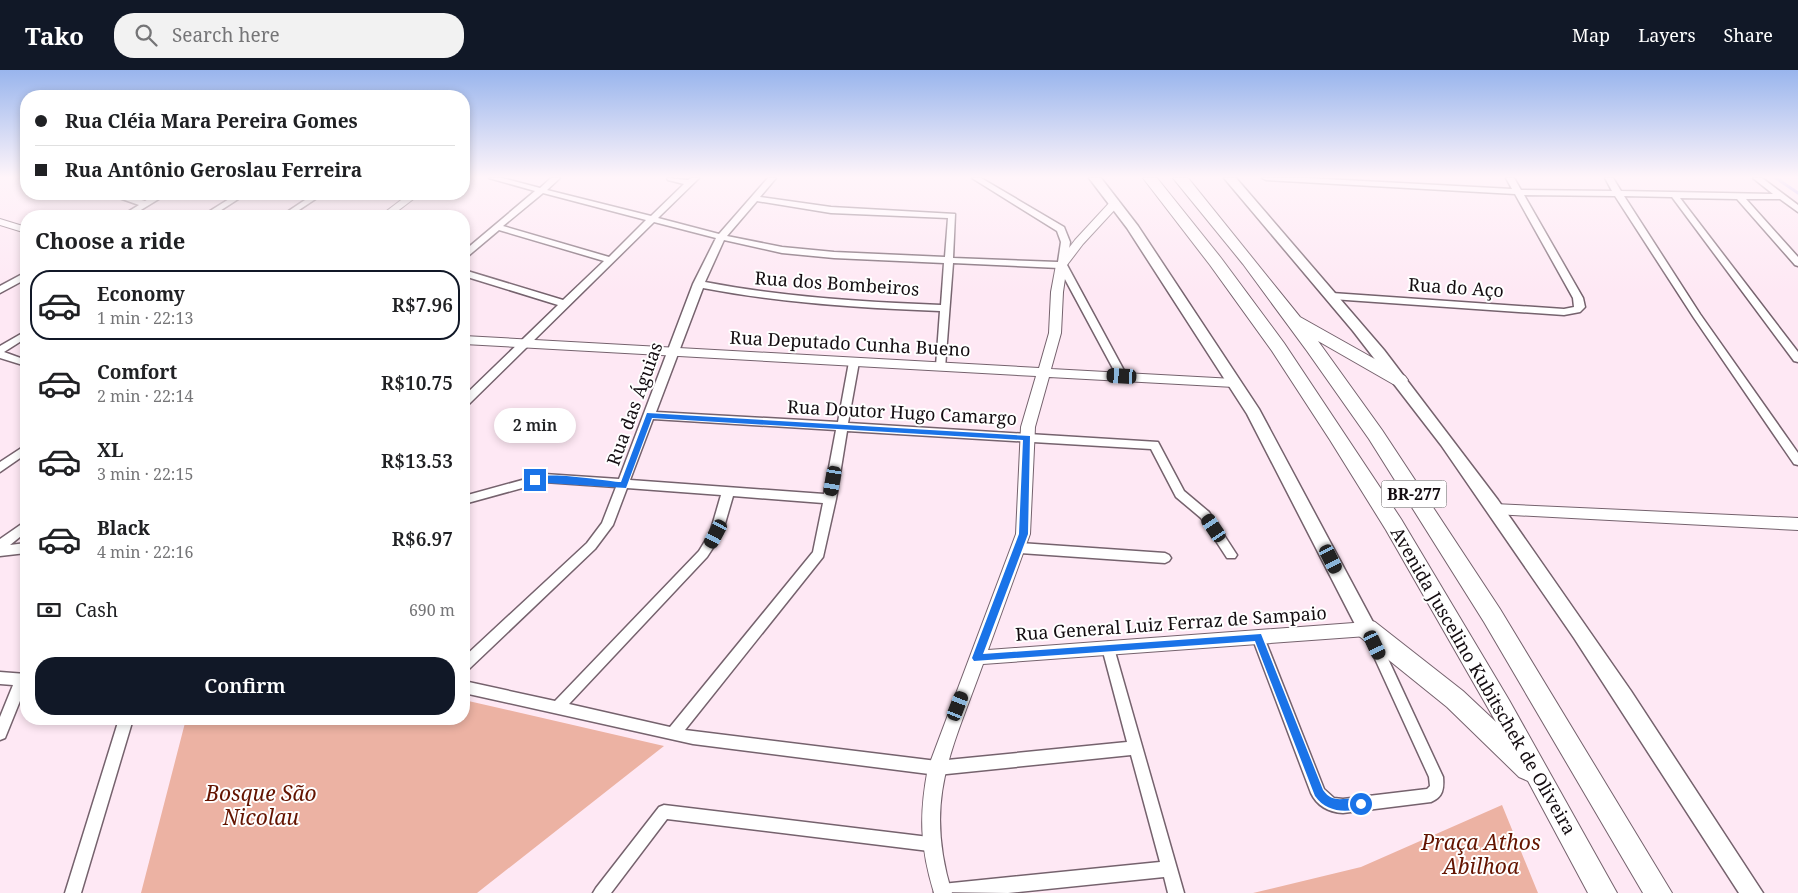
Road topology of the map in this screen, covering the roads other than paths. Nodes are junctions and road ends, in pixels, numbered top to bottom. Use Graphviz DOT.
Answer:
graph roads {
  1 [pos="509,216"];
  2 [pos="642,216"];
  3 [pos="655,216"];
  4 [pos="738,216"];
  5 [pos="952,216"];
  6 [pos="1040,216"];
  7 [pos="1103,216"];
  8 [pos="1124,216"];
  9 [pos="1181,216"];
  10 [pos="1211,216"];
  11 [pos="1263,216"];
  12 [pos="1532,216"];
  13 [pos="1632,216"];
  14 [pos="1690,216"];
  15 [pos="1757,216"];
  16 [pos="652,219"];
  17 [pos="0,222"];
  18 [pos="496,227"];
  19 [pos="20,228"];
  20 [pos="721,237"];
  21 [pos="470,249"];
  22 [pos="610,260"];
  23 [pos="949,260"];
  24 [pos="1798,262"];
  25 [pos="1062,265"];
  26 [pos="470,275"];
  27 [pos="20,278"];
  28 [pos="698,284"];
  29 [pos="0,290"];
  30 [pos="1332,296"];
  31 [pos="565,304"];
  32 [pos="945,308"];
  33 [pos="1292,319"];
  34 [pos="20,338"];
  35 [pos="470,340"];
  36 [pos="525,343"];
  37 [pos="0,352"];
  38 [pos="673,352"];
  39 [pos="1798,359"];
  40 [pos="20,361"];
  41 [pos="854,362"];
  42 [pos="941,366"];
  43 [pos="1044,372"];
  44 [pos="1122,376"];
  45 [pos="1399,380"];
  46 [pos="1234,383"];
  47 [pos="470,396"];
  48 [pos="649,415"];
  49 [pos="842,427"];
  50 [pos="1027,438"];
  51 [pos="20,453"];
  52 [pos="1798,461"];
  53 [pos="0,468"];
  54 [pos="624,486"];
  55 [pos="728,492"];
  56 [pos="830,499"];
  57 [pos="470,500"];
  58 [pos="1494,509"];
  59 [pos="1798,524"];
  60 [pos="20,531"];
  61 [pos="0,546"];
  62 [pos="1020,548"];
  63 [pos="20,549"];
  64 [pos="0,551"];
  65 [pos="1232,555"];
  66 [pos="1165,558"];
  67 [pos="1367,629"];
  68 [pos="1258,637"];
  69 [pos="1108,648"];
  70 [pos="977,658"];
  71 [pos="470,659"];
  72 [pos="0,678"];
  73 [pos="20,680"];
  74 [pos="470,688"];
  75 [pos="20,689"];
  76 [pos="557,708"];
  77 [pos="124,725"];
  78 [pos="0,734"];
  79 [pos="674,734"];
  80 [pos="1135,748"];
  81 [pos="936,768"];
  82 [pos="1545,786"];
  83 [pos="929,844"];
  84 [pos="1169,869"];
  85 [pos="74,893"];
  86 [pos="602,893"];
  87 [pos="942,893"];
  88 [pos="1176,893"];
  89 [pos="1603,893"];
  90 [pos="1658,893"];
  91 [pos="1752,893"];
  1 -- 18 [label="street"];
  2 -- 16 [label="street"];
  3 -- 16 [label="street"];
  4 -- 20 [label="street, Rua das Águias"];
  5 -- 23 [label="street"];
  6 -- 25 [label="street"];
  7 -- 25 [label="street"];
  8 -- 46 [label="main road"];
  9 -- 82 [label="highway, Avenida Juscelino Kubitschek de Oliveira / BR-277"];
  10 -- 33 [label="highway, BR-277"];
  11 -- 30 [label="main road"];
  12 -- 30 [label="street, Rua do Aço"];
  13 -- 52 [label="street"];
  14 -- 39 [label="street"];
  15 -- 24 [label="street"];
  16 -- 20 [label="street"];
  16 -- 22 [label="street"];
  17 -- 19 [label="street"];
  18 -- 21 [label="street"];
  18 -- 22 [label="street"];
  20 -- 23 [label="street"];
  20 -- 28 [label="street, Rua das Águias"];
  22 -- 31 [label="street"];
  23 -- 25 [label="street"];
  23 -- 32 [label="street"];
  25 -- 43 [label="street"];
  25 -- 44 [label="street"];
  26 -- 31 [label="street"];
  27 -- 29 [label="street"];
  28 -- 32 [label="street, Rua dos Bombeiros"];
  28 -- 38 [label="street, Rua das Águias"];
  30 -- 45 [label="main road"];
  31 -- 36 [label="street"];
  32 -- 42 [label="street"];
  33 -- 45 [label="highway"];
  33 -- 90 [label="highway, BR-277"];
  34 -- 37 [label="street"];
  35 -- 36 [label="street, Rua Deputado Cunha Bueno"];
  36 -- 38 [label="street, Rua Deputado Cunha Bueno"];
  36 -- 47 [label="street"];
  37 -- 40 [label="street"];
  38 -- 41 [label="street, Rua Deputado Cunha Bueno"];
  38 -- 48 [label="street, Rua das Águias"];
  41 -- 42 [label="street, Rua Deputado Cunha Bueno"];
  41 -- 49 [label="street"];
  42 -- 43 [label="street, Rua Deputado Cunha Bueno"];
  43 -- 44 [label="street, Rua Deputado Cunha Bueno"];
  43 -- 50 [label="street"];
  44 -- 46 [label="street, Rua Deputado Cunha Bueno"];
  45 -- 58 [label="main road"];
  46 -- 67 [label="main road"];
  48 -- 49 [label="street, Rua Doutor Hugo Camargo"];
  48 -- 54 [label="street, Rua das Águias"];
  49 -- 50 [label="street, Rua Doutor Hugo Camargo"];
  49 -- 56 [label="street"];
  50 -- 62 [label="street"];
  50 -- 65 [label="street, Rua Doutor Hugo Camargo"];
  51 -- 53 [label="street"];
  54 -- 55 [label="street"];
  54 -- 57 [label="street"];
  54 -- 71 [label="street, Rua das Águias"];
  55 -- 56 [label="street"];
  55 -- 76 [label="street"];
  56 -- 79 [label="street"];
  58 -- 59 [label="street"];
  58 -- 91 [label="main road"];
  60 -- 61 [label="street"];
  62 -- 66 [label="street"];
  62 -- 70 [label="street"];
  63 -- 64 [label="street"];
  67 -- 68 [label="street, Rua General Luiz Ferraz de Sampaio"];
  67 -- 68 [label="street"];
  67 -- 82 [label="highway"];
  68 -- 69 [label="street, Rua General Luiz Ferraz de Sampaio"];
  69 -- 70 [label="street, Rua General Luiz Ferraz de Sampaio"];
  69 -- 80 [label="street"];
  70 -- 81 [label="street"];
  72 -- 73 [label="street"];
  74 -- 76 [label="street"];
  75 -- 78 [label="street"];
  76 -- 79 [label="street"];
  77 -- 85 [label="street"];
  79 -- 81 [label="street"];
  80 -- 81 [label="street"];
  80 -- 84 [label="street"];
  81 -- 83 [label="street"];
  82 -- 89 [label="highway, Avenida Juscelino Kubitschek de Oliveira / BR-277"];
  83 -- 86 [label="street"];
  83 -- 87 [label="street"];
  84 -- 87 [label="street"];
  84 -- 88 [label="street"];
}
